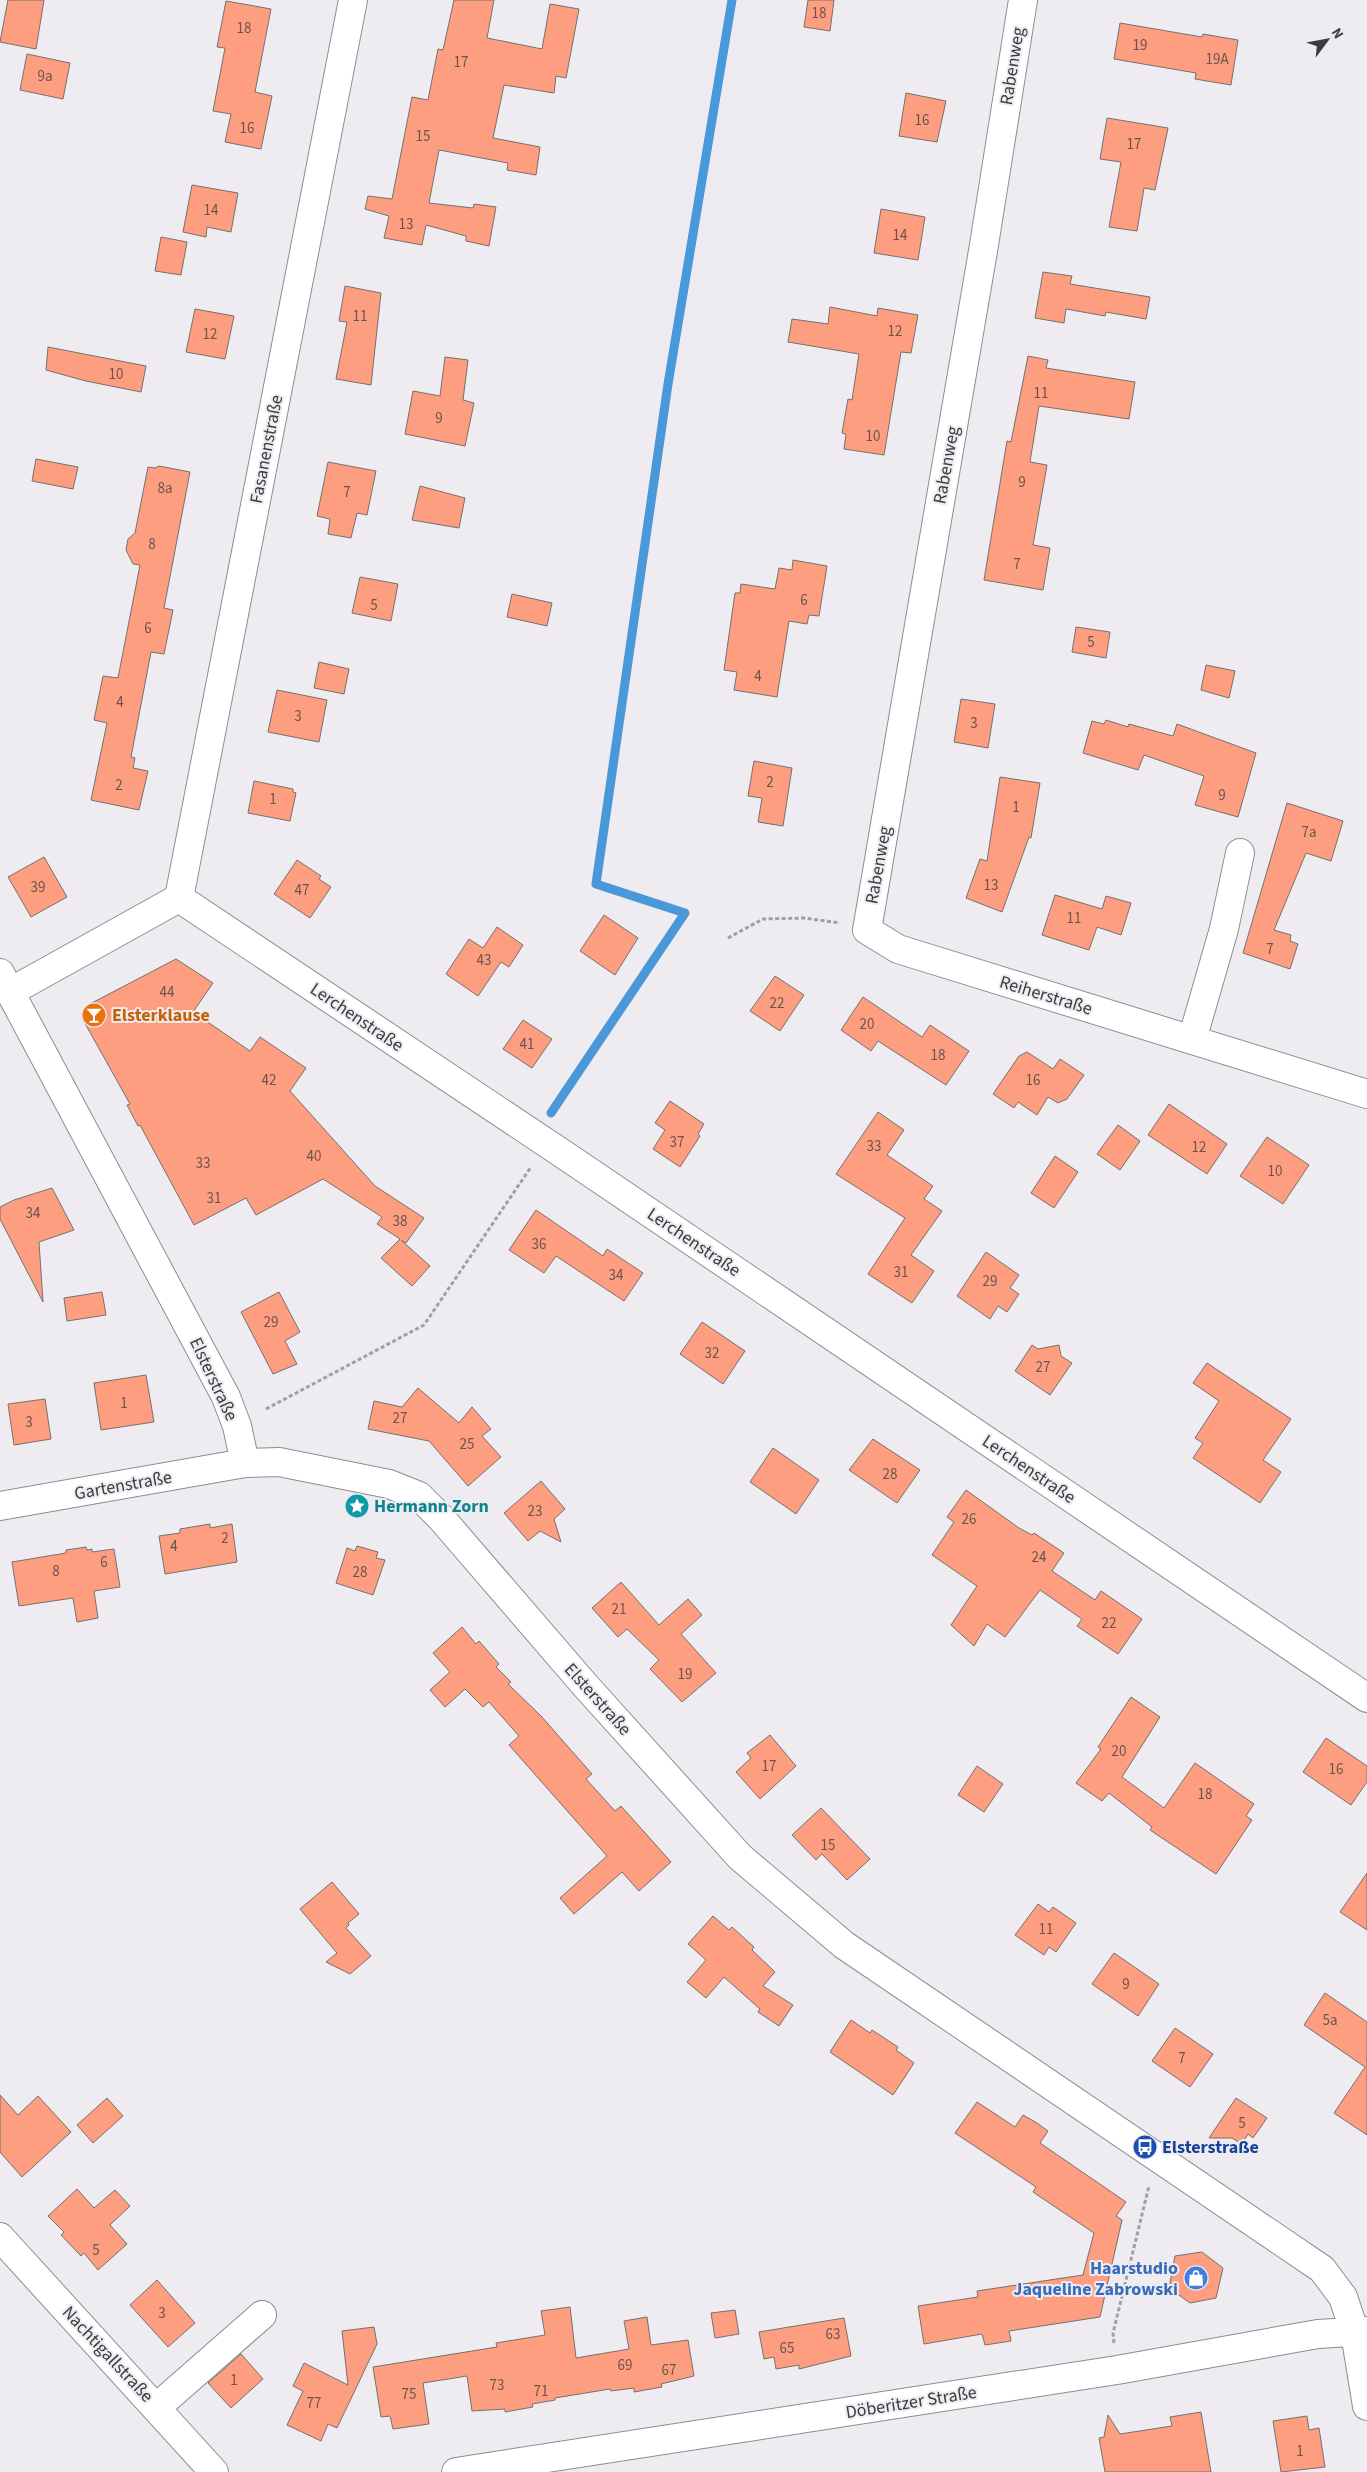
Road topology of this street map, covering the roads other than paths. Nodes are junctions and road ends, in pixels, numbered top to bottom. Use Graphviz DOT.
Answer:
graph roads {
  1 [pos="353,0"];
  2 [pos="1023,0"];
  3 [pos="1248,856"];
  4 [pos="179,898"];
  5 [pos="867,930"];
  6 [pos="5,983"];
  7 [pos="1199,1042"];
  8 [pos="1367,1094"];
  9 [pos="245,1463"];
  10 [pos="0,1506"];
  11 [pos="1367,1698"];
  12 [pos="0,2237"];
  13 [pos="262,2315"];
  14 [pos="1361,2332"];
  15 [pos="1367,2406"];
  16 [pos="156,2407"];
  17 [pos="214,2472"];
  18 [pos="456,2472"];
  1 -- 4 [label="street, Fasanenstraße"];
  2 -- 5 [label="street, Rabenweg"];
  3 -- 7 [label="street"];
  4 -- 6 [label="street"];
  4 -- 11 [label="street, Lerchenstraße"];
  5 -- 7 [label="street, Reiherstraße"];
  6 -- 9 [label="street, Elsterstraße"];
  7 -- 8 [label="street, Reiherstraße"];
  9 -- 10 [label="street, Gartenstraße"];
  9 -- 14 [label="street, Elsterstraße"];
  12 -- 16 [label="street, Nachtigallstraße"];
  13 -- 16 [label="street"];
  14 -- 15 [label="street, Elsterstraße"];
  14 -- 18 [label="street, Döberitzer Straße"];
  16 -- 17 [label="street, Nachtigallstraße"];
}
